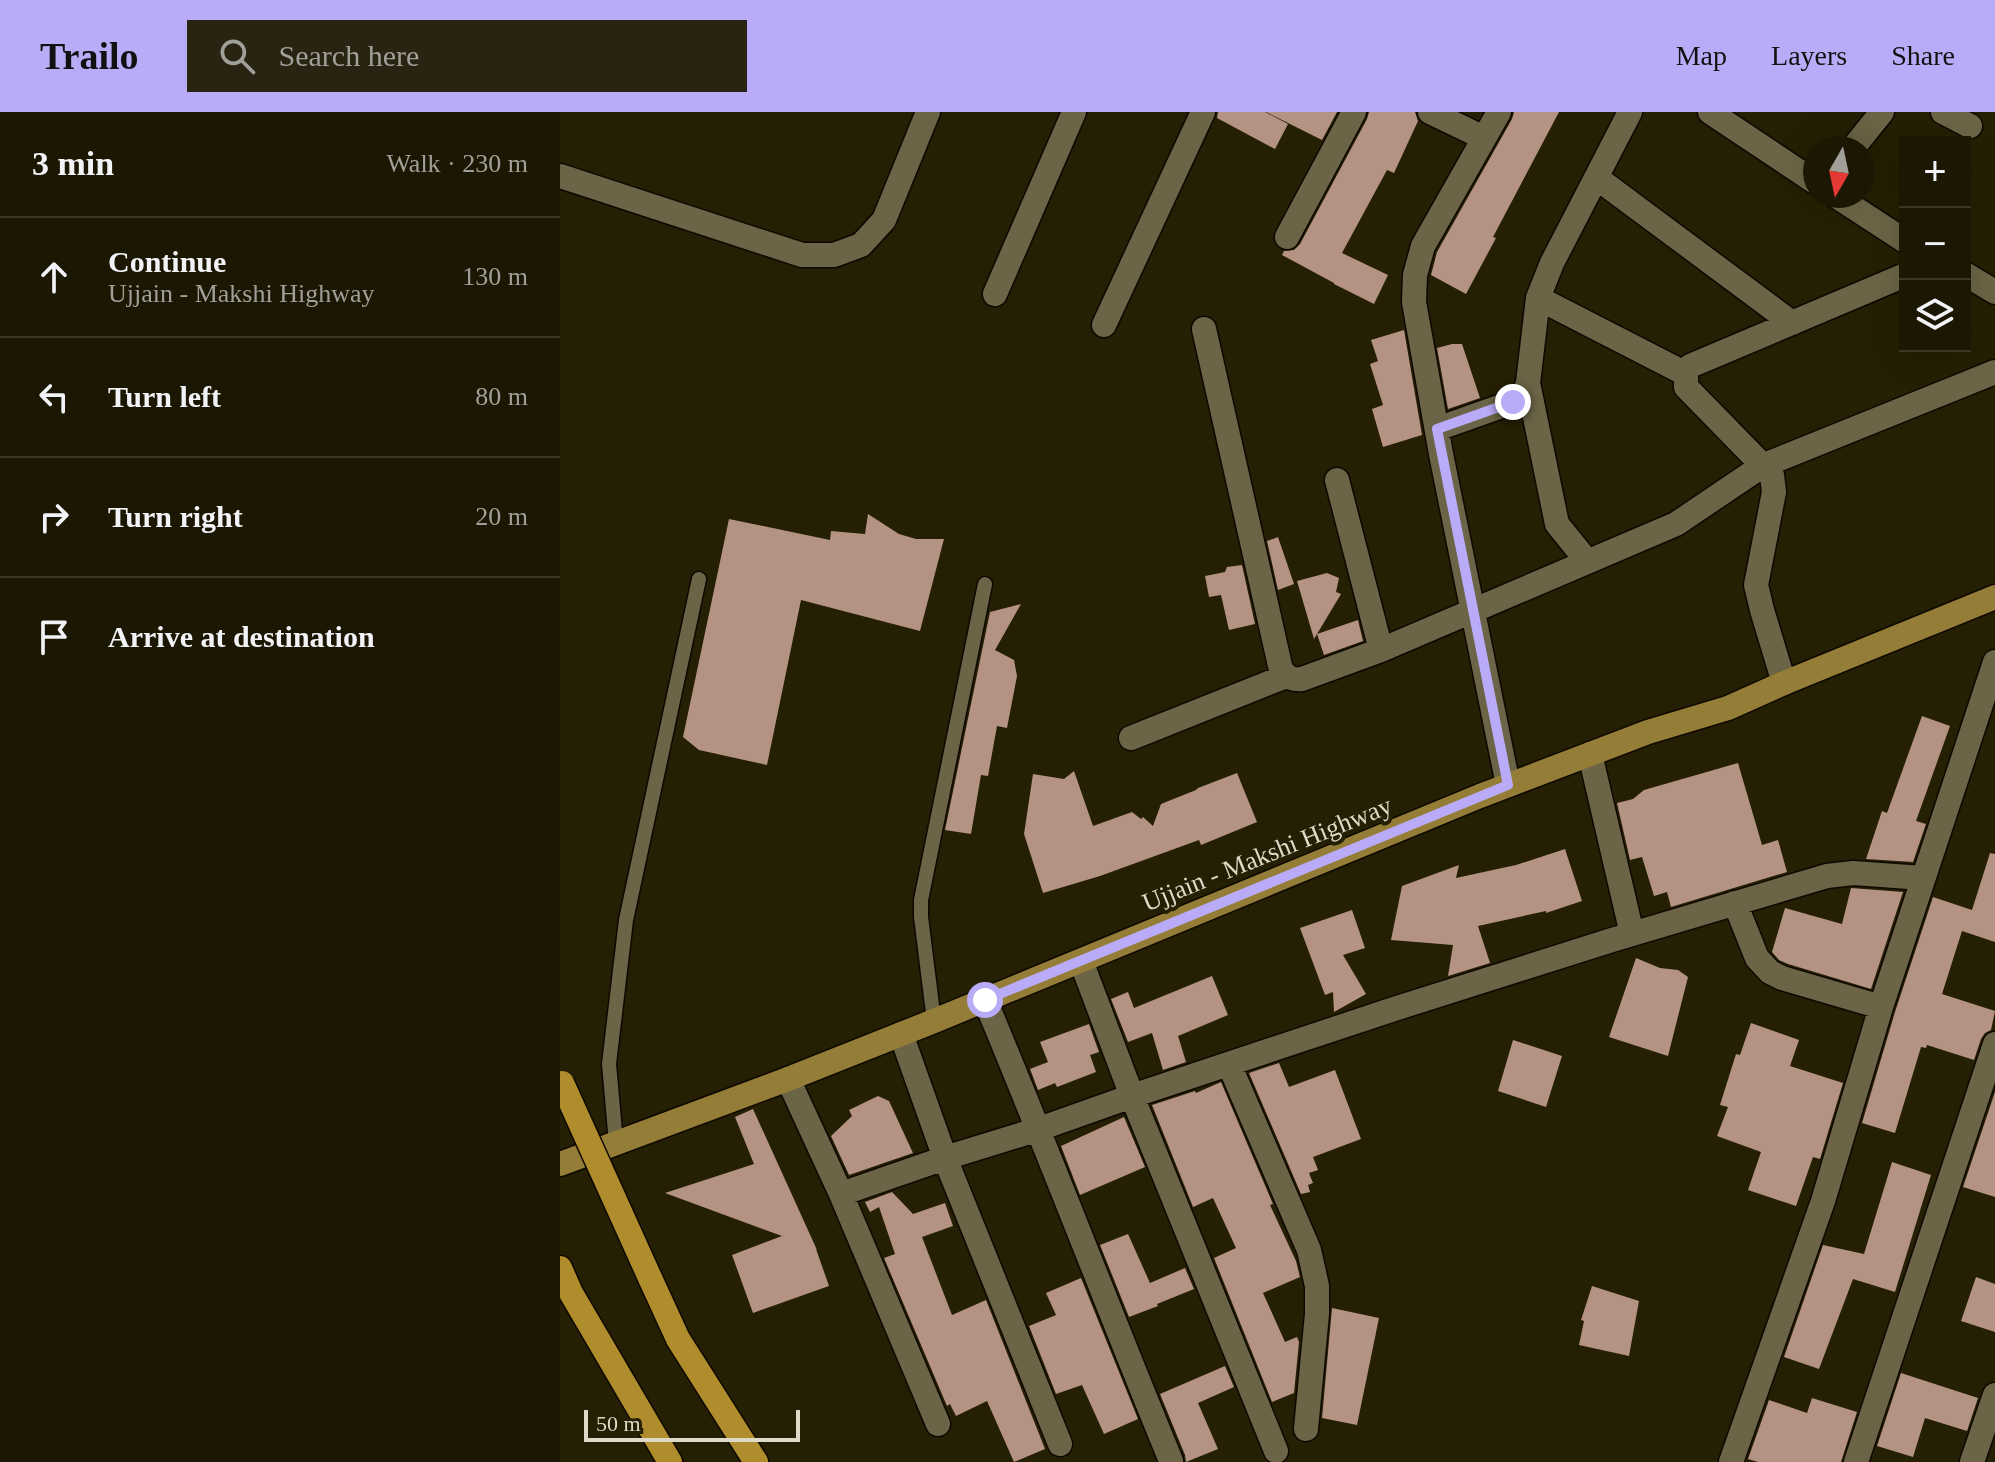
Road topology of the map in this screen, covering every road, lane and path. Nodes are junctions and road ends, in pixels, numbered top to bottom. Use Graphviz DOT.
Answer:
graph roads {
  1 [pos="928,112"];
  2 [pos="1074,112"];
  3 [pos="1203,112"];
  4 [pos="1354,112"];
  5 [pos="1430,112"];
  6 [pos="1499,112"];
  7 [pos="1630,112"];
  8 [pos="1710,112"];
  9 [pos="1882,112"];
  10 [pos="1943,112"];
  11 [pos="1970,126"];
  12 [pos="1863,136"];
  13 [pos="1484,138"];
  14 [pos="1803,174"];
  15 [pos="560,176"];
  16 [pos="1597,178"];
  17 [pos="1855,208"];
  18 [pos="1287,237"];
  19 [pos="1899,237"];
  20 [pos="1899,278"];
  21 [pos="1971,278"];
  22 [pos="1995,292"];
  23 [pos="995,294"];
  24 [pos="1538,298"];
  25 [pos="1792,323"];
  26 [pos="1104,325"];
  27 [pos="1204,329"];
  28 [pos="1995,372"];
  29 [pos="1686,374"];
  30 [pos="1528,383"];
  31 [pos="1437,429"];
  32 [pos="1762,466"];
  33 [pos="1337,480"];
  34 [pos="1587,561"];
  35 [pos="699,579"];
  36 [pos="985,584"];
  37 [pos="1995,597"];
  38 [pos="1472,610"];
  39 [pos="1381,650"];
  40 [pos="1995,662"];
  41 [pos="1286,676"];
  42 [pos="1784,683"];
  43 [pos="1131,738"];
  44 [pos="1590,754"];
  45 [pos="1508,785"];
  46 [pos="1923,878"];
  47 [pos="1735,903"];
  48 [pos="1632,934"];
  49 [pos="1081,961"];
  50 [pos="985,1000"];
  51 [pos="1881,1007"];
  52 [pos="934,1021"];
  53 [pos="901,1034"];
  54 [pos="1995,1044"];
  55 [pos="1229,1064"];
  56 [pos="788,1079"];
  57 [pos="561,1080"];
  58 [pos="1132,1096"];
  59 [pos="1039,1129"];
  60 [pos="616,1143"];
  61 [pos="945,1158"];
  62 [pos="560,1164"];
  63 [pos="841,1194"];
  64 [pos="560,1268"];
  65 [pos="1995,1395"];
  66 [pos="938,1424"];
  67 [pos="1306,1429"];
  68 [pos="1060,1444"];
  69 [pos="1276,1451"];
  70 [pos="1171,1461"];
  71 [pos="670,1462"];
  72 [pos="756,1462"];
  73 [pos="1731,1462"];
  74 [pos="1856,1462"];
  75 [pos="1972,1462"];
  1 -- 15 [label="street"];
  2 -- 23 [label="street"];
  3 -- 26 [label="street"];
  4 -- 18 [label="street"];
  5 -- 13 [label="street"];
  6 -- 13 [label="street"];
  7 -- 16 [label="street"];
  8 -- 14 [label="street"];
  9 -- 12 [label="street"];
  10 -- 11 [label="street"];
  13 -- 31 [label="street"];
  16 -- 24 [label="street"];
  16 -- 25 [label="street"];
  17 -- 19 [label="street"];
  20 -- 25 [label="street"];
  21 -- 22 [label="street"];
  24 -- 29 [label="street"];
  24 -- 30 [label="street"];
  25 -- 29 [label="street"];
  27 -- 41 [label="street"];
  28 -- 32 [label="street"];
  29 -- 32 [label="street"];
  30 -- 31 [label="street"];
  30 -- 34 [label="street"];
  31 -- 38 [label="street"];
  32 -- 34 [label="street"];
  32 -- 42 [label="street"];
  33 -- 39 [label="street"];
  34 -- 38 [label="street"];
  35 -- 60 [label="lane"];
  36 -- 52 [label="lane"];
  37 -- 42 [label="main road, Ujjain - Makshi Highway"];
  38 -- 39 [label="street"];
  38 -- 45 [label="street"];
  39 -- 41 [label="street"];
  40 -- 46 [label="street"];
  41 -- 43 [label="street"];
  42 -- 44 [label="main road, Ujjain - Makshi Highway"];
  44 -- 45 [label="main road, Ujjain - Makshi Highway"];
  44 -- 48 [label="street"];
  45 -- 49 [label="main road, Ujjain - Makshi Highway"];
  46 -- 47 [label="street"];
  46 -- 51 [label="street"];
  47 -- 48 [label="street"];
  47 -- 51 [label="street"];
  48 -- 55 [label="street"];
  49 -- 50 [label="main road, Ujjain - Makshi Highway"];
  49 -- 58 [label="street"];
  50 -- 52 [label="main road, Ujjain - Makshi Highway"];
  50 -- 59 [label="street"];
  51 -- 73 [label="street"];
  52 -- 53 [label="main road, Ujjain - Makshi Highway"];
  53 -- 56 [label="main road, Ujjain - Makshi Highway"];
  53 -- 61 [label="street"];
  54 -- 74 [label="street"];
  55 -- 58 [label="street"];
  55 -- 67 [label="street"];
  56 -- 60 [label="main road, Ujjain - Makshi Highway"];
  56 -- 63 [label="street"];
  57 -- 72 [label="highway, bridge"];
  58 -- 59 [label="street"];
  58 -- 69 [label="street"];
  59 -- 61 [label="street"];
  59 -- 70 [label="street"];
  60 -- 62 [label="main road, Ujjain - Makshi Highway"];
  61 -- 63 [label="street"];
  61 -- 68 [label="street"];
  63 -- 66 [label="street"];
  64 -- 71 [label="highway"];
  65 -- 75 [label="street"];
}
